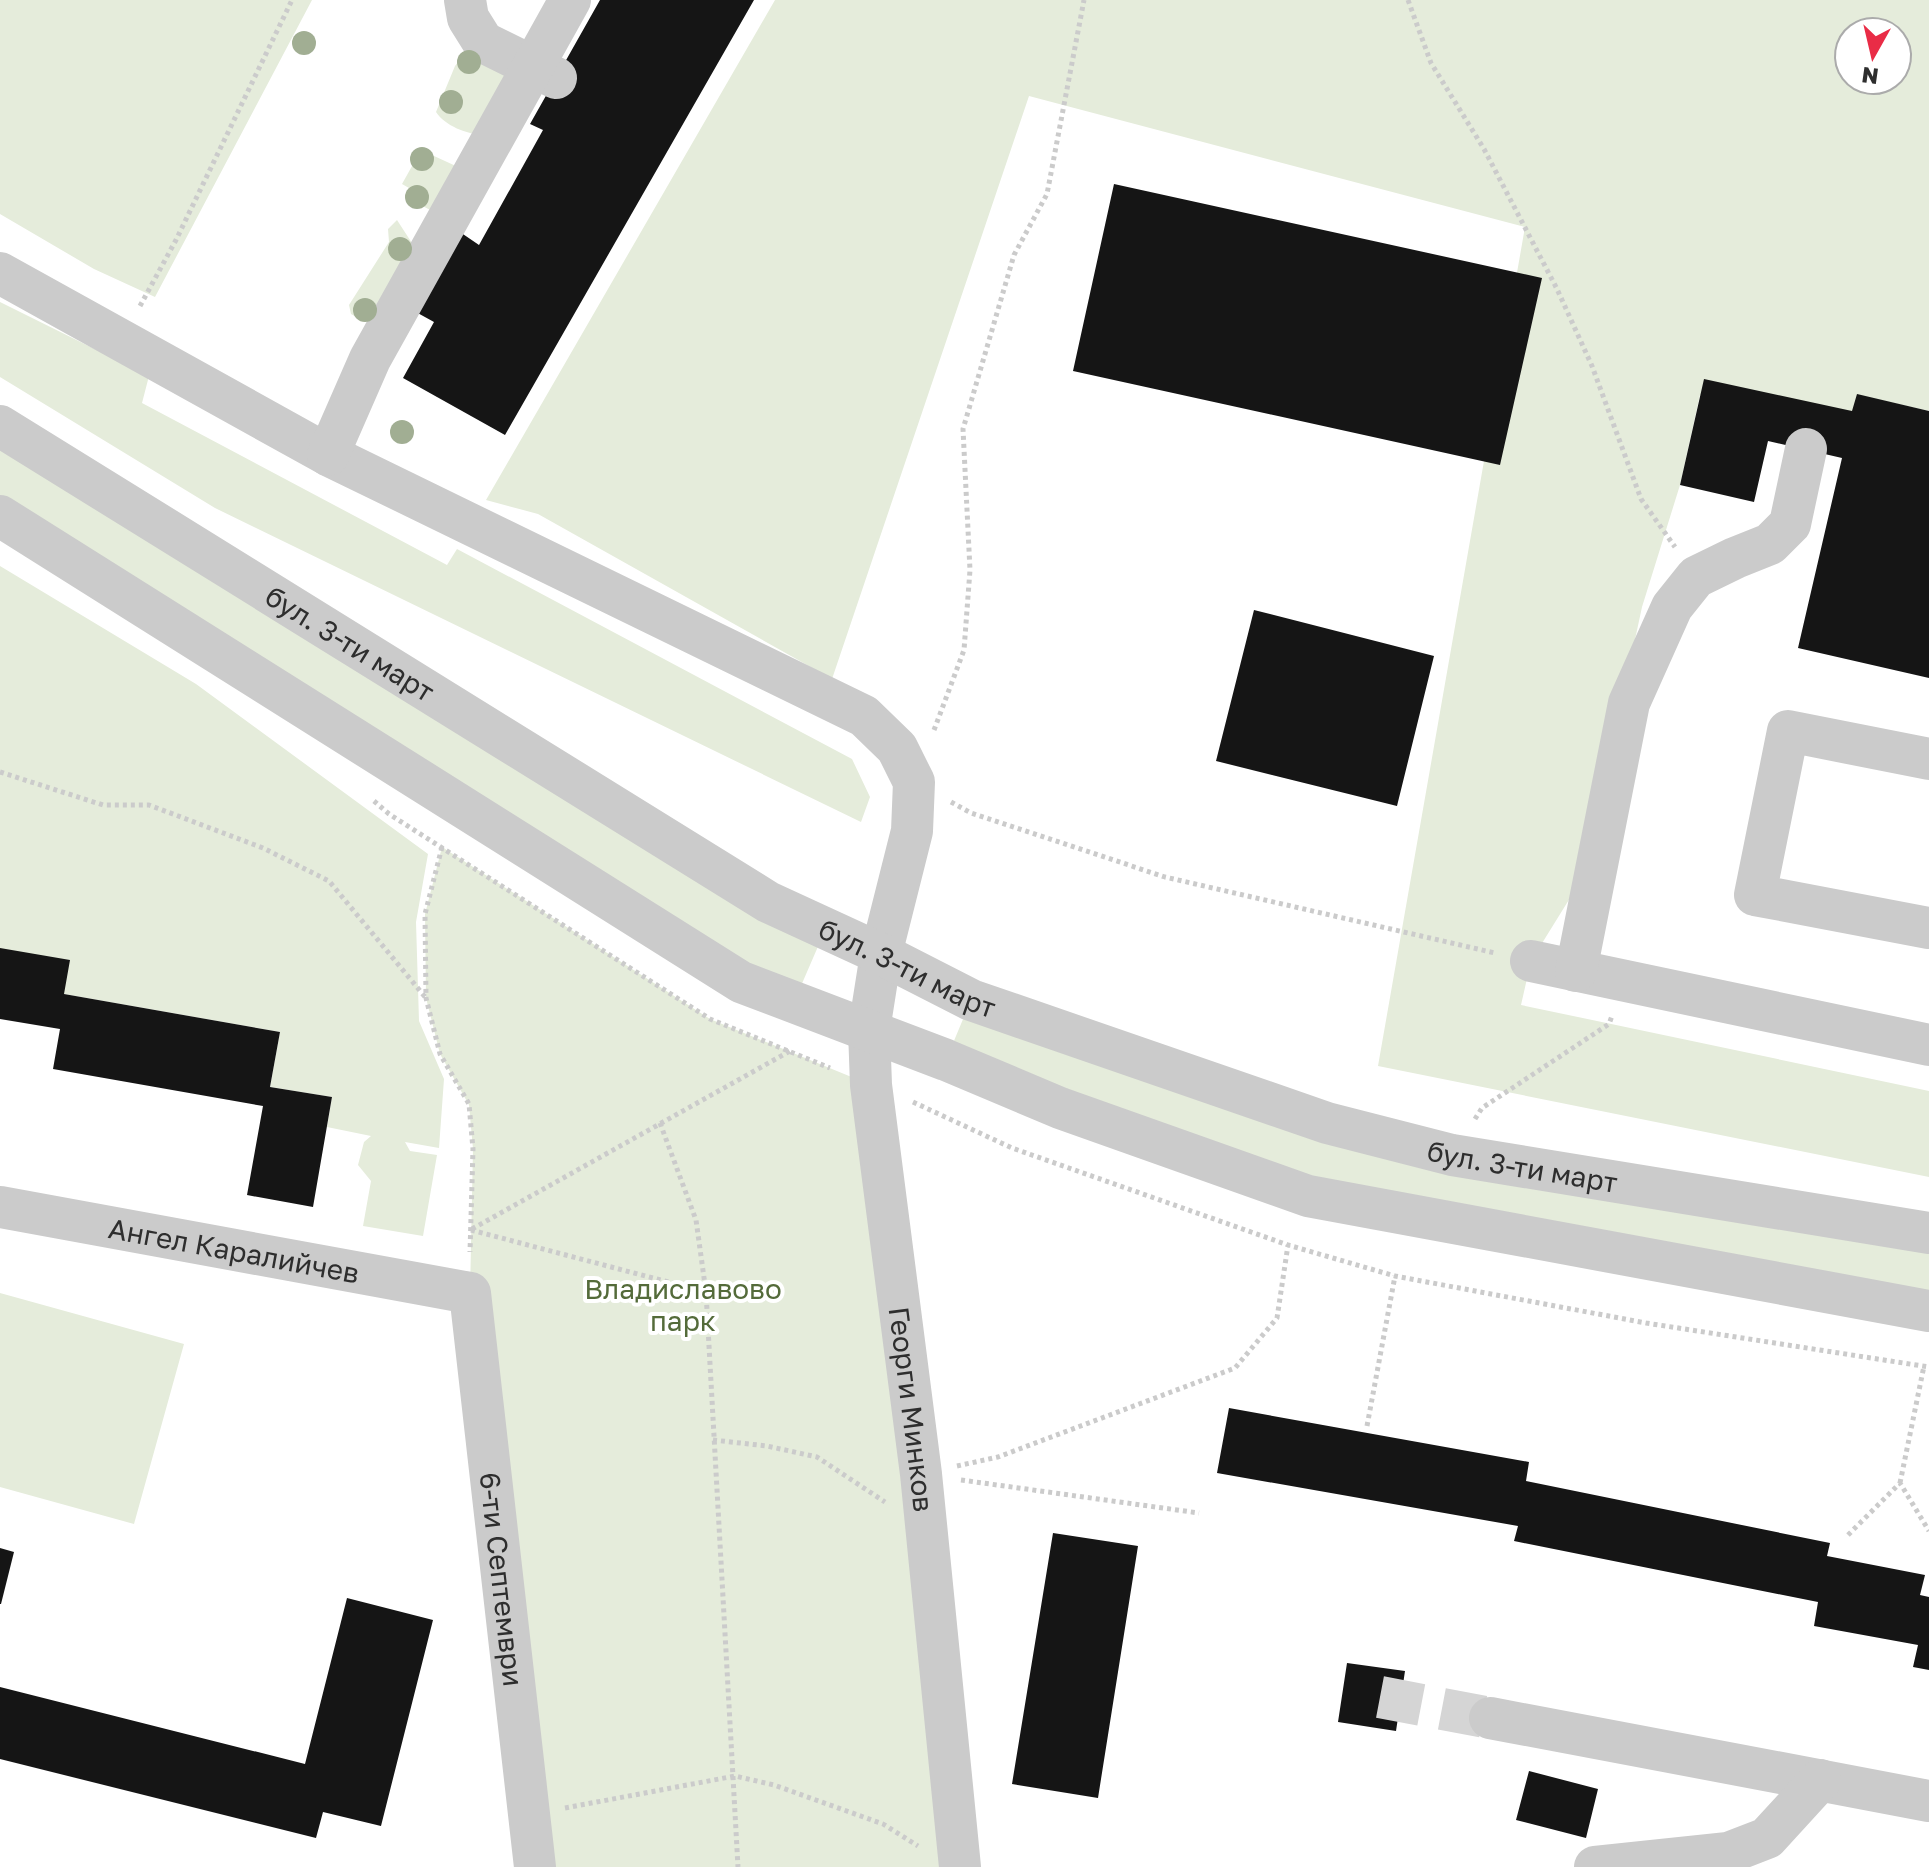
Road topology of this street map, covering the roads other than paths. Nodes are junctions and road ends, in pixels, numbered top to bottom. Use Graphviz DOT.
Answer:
graph roads {
  1 [pos="465,0"];
  2 [pos="570,0"];
  3 [pos="544,72"];
  4 [pos="0,273"];
  5 [pos="0,426"];
  6 [pos="1806,449"];
  7 [pos="328,455"];
  8 [pos="0,516"];
  9 [pos="1929,759"];
  10 [pos="1929,928"];
  11 [pos="881,954"];
  12 [pos="1531,961"];
  13 [pos="1576,971"];
  14 [pos="869,1030"];
  15 [pos="1929,1045"];
  16 [pos="0,1207"];
  17 [pos="1929,1233"];
  18 [pos="470,1293"];
  19 [pos="1929,1311"];
  20 [pos="1490,1718"];
  21 [pos="1820,1780"];
  22 [pos="1929,1801"];
  23 [pos="942,1858"];
  24 [pos="535,1867"];
  25 [pos="1595,1867"];
  1 -- 3 [label="street"];
  2 -- 3 [label="street"];
  3 -- 7 [label="street"];
  4 -- 7 [label="street"];
  5 -- 11 [label="street, бул. 3-ти март"];
  6 -- 13 [label="street"];
  7 -- 11 [label="street, Георги Минков"];
  8 -- 14 [label="street"];
  9 -- 10 [label="street"];
  11 -- 14 [label="street, Георги Минков"];
  11 -- 17 [label="street, бул. 3-ти март"];
  12 -- 13 [label="street"];
  13 -- 15 [label="street"];
  14 -- 19 [label="street"];
  14 -- 23 [label="street, Георги Минков"];
  16 -- 18 [label="street, Ангел Каралийчев"];
  18 -- 24 [label="street, 6-ти Септември"];
  20 -- 21 [label="street"];
  21 -- 22 [label="street"];
  21 -- 25 [label="street"];
}
